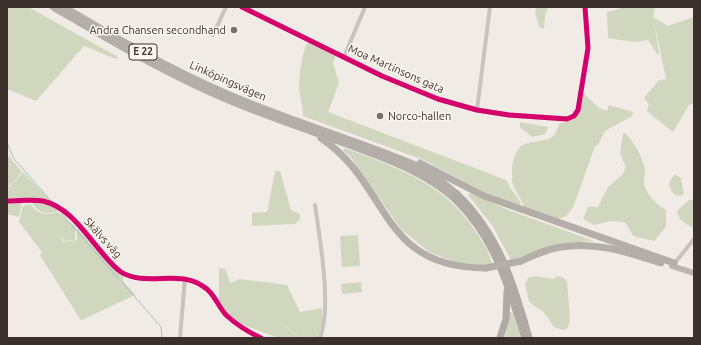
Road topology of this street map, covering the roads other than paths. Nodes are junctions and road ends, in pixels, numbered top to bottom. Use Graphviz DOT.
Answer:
graph roads {
  1 [pos="53,7"];
  2 [pos="64,7"];
  3 [pos="226,7"];
  4 [pos="242,7"];
  5 [pos="365,7"];
  6 [pos="490,7"];
  7 [pos="585,7"];
  8 [pos="214,35"];
  9 [pos="344,56"];
  10 [pos="477,110"];
  11 [pos="574,116"];
  12 [pos="310,131"];
  13 [pos="392,156"];
  14 [pos="456,196"];
  15 [pos="7,201"];
  16 [pos="316,205"];
  17 [pos="694,239"];
  18 [pos="673,265"];
  19 [pos="694,272"];
  20 [pos="185,278"];
  21 [pos="507,285"];
  22 [pos="523,316"];
  23 [pos="180,338"];
  24 [pos="262,338"];
  25 [pos="320,338"];
  26 [pos="500,338"];
  27 [pos="524,338"];
  28 [pos="530,338"];
  29 [pos="533,338"];
  1 -- 12 [label="highway, Linköpingsvägen / E 22"];
  2 -- 13 [label="highway, Linköpingsvägen / E 22"];
  3 -- 8 [label="street"];
  4 -- 9 [label="street, Moa Martinsons gata"];
  5 -- 9 [label="street"];
  6 -- 10 [label="street"];
  7 -- 11 [label="street"];
  9 -- 10 [label="street, Moa Martinsons gata"];
  10 -- 11 [label="street, Moa Martinsons gata"];
  12 -- 14 [label="highway, E 22"];
  12 -- 18 [label="highway, bridge"];
  13 -- 14 [label="highway, E 22"];
  13 -- 18 [label="highway"];
  14 -- 21 [label="highway, E 22"];
  14 -- 22 [label="highway, E 22"];
  15 -- 20 [label="street, Skälvs väg"];
  16 -- 25 [label="street"];
  17 -- 18 [label="street"];
  18 -- 19 [label="main road"];
  20 -- 23 [label="street"];
  20 -- 24 [label="street, Skälvs väg"];
  21 -- 26 [label="highway"];
  21 -- 27 [label="highway"];
  22 -- 28 [label="highway, E 22"];
  22 -- 29 [label="highway"];
}
